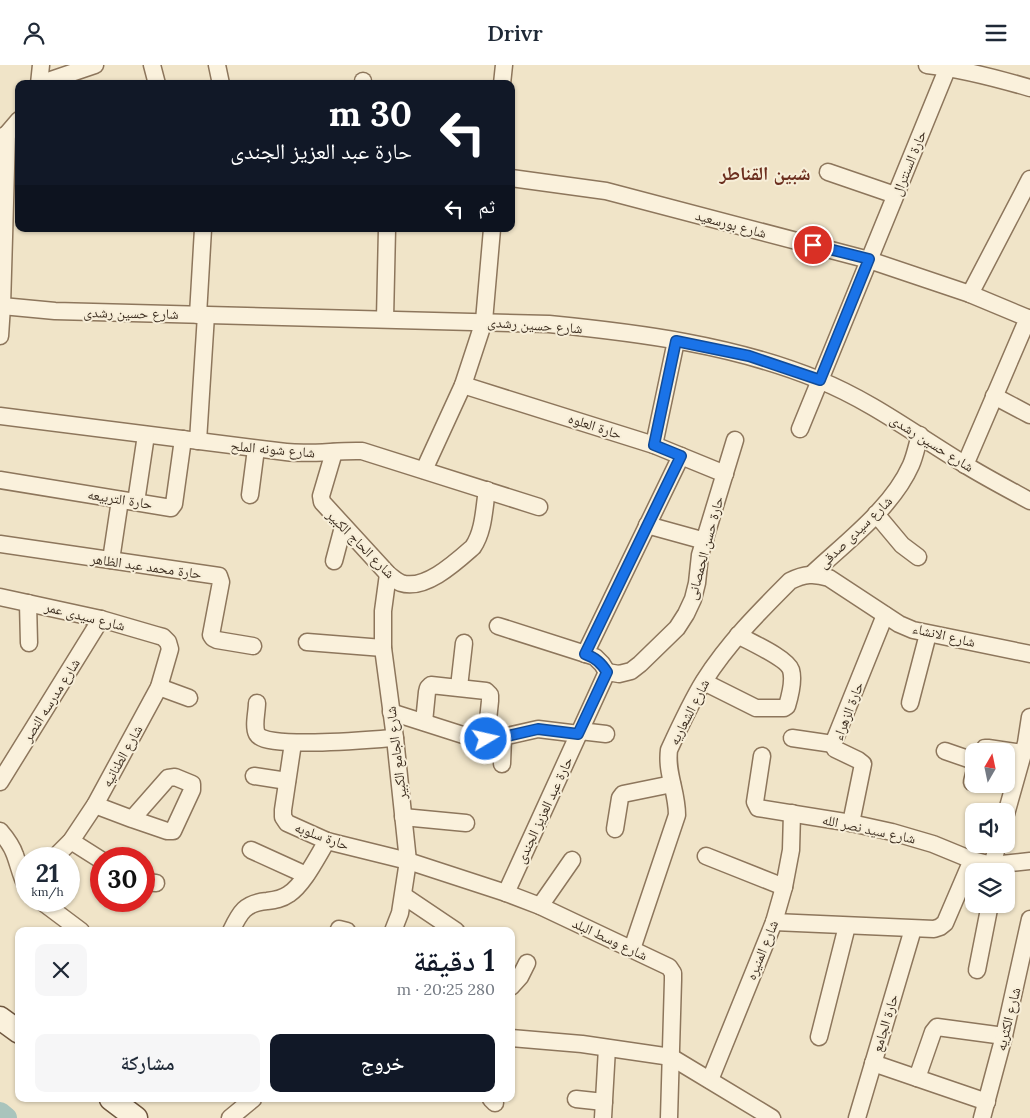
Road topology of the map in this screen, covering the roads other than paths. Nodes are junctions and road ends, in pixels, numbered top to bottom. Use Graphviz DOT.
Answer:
graph roads {
  1 [pos="41,65"];
  2 [pos="95,65"];
  3 [pos="152,65"];
  4 [pos="217,65"];
  5 [pos="504,65"];
  6 [pos="927,65"];
  7 [pos="948,67"];
  8 [pos="1002,72"];
  9 [pos="39,80"];
  10 [pos="51,80"];
  11 [pos="156,80"];
  12 [pos="220,80"];
  13 [pos="502,80"];
  14 [pos="1030,88"];
  15 [pos="15,124"];
  16 [pos="4,136"];
  17 [pos="828,172"];
  18 [pos="12,174"];
  19 [pos="515,179"];
  20 [pos="1030,179"];
  21 [pos="895,195"];
  22 [pos="203,232"];
  23 [pos="387,232"];
  24 [pos="492,232"];
  25 [pos="869,259"];
  26 [pos="970,294"];
  27 [pos="2,306"];
  28 [pos="202,315"];
  29 [pos="385,319"];
  30 [pos="1029,319"];
  31 [pos="484,321"];
  32 [pos="0,336"];
  33 [pos="676,341"];
  34 [pos="820,380"];
  35 [pos="464,385"];
  36 [pos="994,396"];
  37 [pos="1030,415"];
  38 [pos="0,416"];
  39 [pos="800,429"];
  40 [pos="146,435"];
  41 [pos="920,435"];
  42 [pos="191,440"];
  43 [pos="735,440"];
  44 [pos="654,445"];
  45 [pos="256,449"];
  46 [pos="334,452"];
  47 [pos="681,456"];
  48 [pos="964,465"];
  49 [pos="424,470"];
  50 [pos="725,474"];
  51 [pos="0,480"];
  52 [pos="488,490"];
  53 [pos="250,495"];
  54 [pos="128,501"];
  55 [pos="1030,501"];
  56 [pos="539,507"];
  57 [pos="876,514"];
  58 [pos="648,525"];
  59 [pos="343,527"];
  60 [pos="705,541"];
  61 [pos="0,544"];
  62 [pos="918,557"];
  63 [pos="111,560"];
  64 [pos="334,561"];
  65 [pos="388,574"];
  66 [pos="812,574"];
  67 [pos="0,597"];
  68 [pos="28,603"];
  69 [pos="885,615"];
  70 [pos="101,619"];
  71 [pos="498,626"];
  72 [pos="928,634"];
  73 [pos="738,635"];
  74 [pos="168,642"];
  75 [pos="308,642"];
  76 [pos="29,643"];
  77 [pos="464,643"];
  78 [pos="253,646"];
  79 [pos="383,648"];
  80 [pos="585,654"];
  81 [pos="1030,654"];
  82 [pos="607,672"];
  83 [pos="704,682"];
  84 [pos="159,687"];
  85 [pos="459,687"];
  86 [pos="189,698"];
  87 [pos="257,703"];
  88 [pos="910,703"];
  89 [pos="391,712"];
  90 [pos="1030,717"];
  91 [pos="424,722"];
  92 [pos="579,732"];
  93 [pos="606,735"];
  94 [pos="503,737"];
  95 [pos="395,738"];
  96 [pos="792,738"];
  97 [pos="486,739"];
  98 [pos="293,743"];
  99 [pos="834,744"];
  100 [pos="1026,747"];
  101 [pos="945,751"];
  102 [pos="762,756"];
  103 [pos="965,758"];
  104 [pos="502,764"];
  105 [pos="254,776"];
  106 [pos="287,781"];
  107 [pos="0,782"];
  108 [pos="672,784"];
  109 [pos="1009,803"];
  110 [pos="95,805"];
  111 [pos="792,813"];
  112 [pos="403,817"];
  113 [pos="132,819"];
  114 [pos="466,823"];
  115 [pos="851,823"];
  116 [pos="615,829"];
  117 [pos="0,831"];
  118 [pos="71,841"];
  119 [pos="327,841"];
  120 [pos="65,847"];
  121 [pos="252,850"];
  122 [pos="90,853"];
  123 [pos="15,855"];
  124 [pos="706,856"];
  125 [pos="972,860"];
  126 [pos="408,861"];
  127 [pos="572,861"];
  128 [pos="1030,861"];
  129 [pos="980,863"];
  130 [pos="1015,864"];
  131 [pos="306,875"];
  132 [pos="784,887"];
  133 [pos="506,893"];
  134 [pos="404,896"];
  135 [pos="540,906"];
  136 [pos="56,912"];
  137 [pos="988,913"];
  138 [pos="1030,919"];
  139 [pos="774,922"];
  140 [pos="847,926"];
  141 [pos="76,927"];
  142 [pos="234,927"];
  143 [pos="395,927"];
  144 [pos="450,927"];
  145 [pos="913,929"];
  146 [pos="632,949"];
  147 [pos="528,963"];
  148 [pos="977,970"];
  149 [pos="515,983"];
  150 [pos="0,1018"];
  151 [pos="15,1029"];
  152 [pos="1004,1036"];
  153 [pos="819,1037"];
  154 [pos="515,1038"];
  155 [pos="607,1048"];
  156 [pos="671,1057"];
  157 [pos="873,1063"];
  158 [pos="917,1078"];
  159 [pos="710,1080"];
  160 [pos="576,1099"];
  161 [pos="119,1102"];
  162 [pos="249,1102"];
  163 [pos="603,1110"];
  164 [pos="985,1110"];
  165 [pos="136,1118"];
  166 [pos="230,1118"];
  167 [pos="669,1118"];
  168 [pos="772,1118"];
  169 [pos="856,1118"];
  1 -- 9 [label="street"];
  2 -- 10 [label="street"];
  3 -- 11 [label="street"];
  4 -- 12 [label="street"];
  5 -- 13 [label="street"];
  6 -- 7 [label="street"];
  7 -- 8 [label="street"];
  7 -- 21 [label="street, حارة السنترال"];
  8 -- 14 [label="street"];
  15 -- 16 [label="street"];
  16 -- 18 [label="street"];
  17 -- 21 [label="street"];
  18 -- 27 [label="street"];
  19 -- 25 [label="street, شارع بورسعيد"];
  20 -- 26 [label="street"];
  21 -- 25 [label="street, حارة السنترال"];
  22 -- 28 [label="street"];
  23 -- 29 [label="street"];
  24 -- 31 [label="street"];
  25 -- 26 [label="street, شارع بورسعيد"];
  25 -- 34 [label="street, حارة السنترال"];
  26 -- 30 [label="street, شارع بورسعيد"];
  27 -- 28 [label="street, شارع حسين رشدى"];
  27 -- 32 [label="street"];
  28 -- 29 [label="street, شارع حسين رشدى"];
  28 -- 42 [label="street"];
  29 -- 31 [label="street, شارع حسين رشدى"];
  30 -- 36 [label="street"];
  31 -- 33 [label="street, شارع حسين رشدى"];
  31 -- 35 [label="street"];
  33 -- 34 [label="street, شارع حسين رشدى"];
  33 -- 44 [label="street"];
  34 -- 39 [label="street, حارة السنترال"];
  34 -- 41 [label="street, شارع حسين رشدى"];
  35 -- 44 [label="street, حارة العلوه"];
  35 -- 49 [label="street"];
  36 -- 37 [label="street"];
  36 -- 48 [label="street"];
  38 -- 40 [label="street, شارع شونه الملح"];
  40 -- 42 [label="street, شارع شونه الملح"];
  40 -- 54 [label="street"];
  41 -- 48 [label="street, شارع حسين رشدى"];
  41 -- 57 [label="street, شارع سيدى صدقى"];
  42 -- 45 [label="street, شارع شونه الملح"];
  42 -- 54 [label="street, حارة التربيعه"];
  43 -- 50 [label="street, حارة حسن الحمصانى"];
  44 -- 47 [label="street, حارة العلوه"];
  45 -- 46 [label="street, شارع شونه الملح"];
  45 -- 53 [label="street"];
  46 -- 49 [label="street, شارع شونه الملح"];
  46 -- 59 [label="street, شارع الحاج الكبير"];
  47 -- 50 [label="street, حارة العلوه"];
  47 -- 58 [label="street"];
  48 -- 55 [label="street, شارع حسين رشدى"];
  49 -- 52 [label="street, شارع شونه الملح"];
  50 -- 60 [label="street, حارة حسن الحمصانى"];
  51 -- 54 [label="street, حارة التربيعه"];
  52 -- 56 [label="street, شارع شونه الملح"];
  52 -- 65 [label="street, شارع الحاج الكبير"];
  54 -- 63 [label="street"];
  57 -- 62 [label="street"];
  57 -- 66 [label="street, شارع سيدى صدقى"];
  58 -- 60 [label="street"];
  58 -- 80 [label="street"];
  59 -- 64 [label="street"];
  59 -- 65 [label="street, شارع الحاج الكبير"];
  60 -- 82 [label="street, حارة حسن الحمصانى"];
  61 -- 63 [label="street, حارة محمد عبد الظاهر"];
  63 -- 78 [label="street, حارة محمد عبد الظاهر"];
  65 -- 79 [label="street, شارع الجامع الكبير"];
  66 -- 69 [label="street, شارع الانشاء"];
  66 -- 73 [label="street, شارع الشعاريه"];
  67 -- 68 [label="street, شارع سيدى عمر"];
  68 -- 70 [label="street, شارع سيدى عمر"];
  68 -- 76 [label="street"];
  69 -- 72 [label="street, شارع الانشاء"];
  69 -- 99 [label="street, حارة الزهراء"];
  70 -- 74 [label="street, شارع سيدى عمر"];
  70 -- 107 [label="street, شارع مدرسه النصر"];
  71 -- 80 [label="street"];
  72 -- 81 [label="street, شارع الانشاء"];
  72 -- 88 [label="street"];
  73 -- 83 [label="street, شارع الشعاريه"];
  73 -- 83 [label="street"];
  74 -- 84 [label="street, شارع الطنانيه"];
  75 -- 79 [label="street"];
  77 -- 85 [label="street"];
  79 -- 89 [label="street, شارع الجامع الكبير"];
  80 -- 82 [label="street"];
  82 -- 92 [label="street, حارة عبد العزيز الجندى"];
  83 -- 108 [label="street, شارع الشعاريه"];
  84 -- 86 [label="street"];
  84 -- 110 [label="street, شارع الطنانيه"];
  85 -- 91 [label="street"];
  85 -- 97 [label="street"];
  87 -- 98 [label="street"];
  89 -- 91 [label="street"];
  89 -- 95 [label="street, شارع الجامع الكبير"];
  90 -- 100 [label="street"];
  91 -- 97 [label="street"];
  92 -- 93 [label="street"];
  92 -- 94 [label="street"];
  92 -- 133 [label="street, حارة عبد العزيز الجندى"];
  94 -- 97 [label="street"];
  94 -- 104 [label="street"];
  95 -- 98 [label="street"];
  95 -- 112 [label="street, شارع الجامع الكبير"];
  96 -- 99 [label="street"];
  98 -- 106 [label="street, حارة سلوبه"];
  99 -- 115 [label="street, حارة الزهراء"];
  100 -- 109 [label="street"];
  101 -- 103 [label="street"];
  102 -- 111 [label="street, شارع سيد نصر الله"];
  105 -- 106 [label="street"];
  106 -- 119 [label="street, حارة سلوبه"];
  108 -- 116 [label="street"];
  108 -- 146 [label="street, شارع الشعاريه"];
  110 -- 113 [label="street"];
  110 -- 118 [label="street, شارع الطنانيه"];
  111 -- 115 [label="street, شارع سيد نصر الله"];
  111 -- 132 [label="street, شارع المنيره"];
  112 -- 114 [label="street"];
  112 -- 126 [label="street, شارع الجامع الكبير"];
  115 -- 125 [label="street, شارع سيد نصر الله"];
  117 -- 123 [label="street"];
  118 -- 120 [label="street, شارع الطنانيه"];
  118 -- 122 [label="street"];
  119 -- 126 [label="street, حارة سلوبه"];
  119 -- 131 [label="street"];
  121 -- 131 [label="street"];
  124 -- 132 [label="street"];
  125 -- 129 [label="street, شارع سيد نصر الله"];
  125 -- 145 [label="street"];
  126 -- 133 [label="street, شارع وسط البلد"];
  126 -- 134 [label="street, شارع الجامع الكبير"];
  127 -- 135 [label="street"];
  128 -- 130 [label="street, شارع سيد نصر الله"];
  131 -- 142 [label="street"];
  132 -- 139 [label="street, شارع المنيره"];
  133 -- 135 [label="street, شارع وسط البلد"];
  134 -- 143 [label="street, شارع الجامع الكبير"];
  134 -- 144 [label="street"];
  135 -- 146 [label="street, شارع وسط البلد"];
  136 -- 141 [label="street"];
  137 -- 148 [label="street"];
  138 -- 152 [label="street, شارع الكثريه"];
  139 -- 140 [label="street"];
  139 -- 159 [label="street, شارع المنيره"];
  140 -- 145 [label="street"];
  140 -- 153 [label="street"];
  145 -- 157 [label="street, حارة الجامع"];
  146 -- 156 [label="street, شارع وسط البلد"];
  147 -- 149 [label="street"];
  150 -- 151 [label="street"];
  152 -- 158 [label="street"];
  152 -- 164 [label="street, شارع الكثريه"];
  154 -- 155 [label="street"];
  155 -- 156 [label="street"];
  155 -- 163 [label="street"];
  156 -- 159 [label="street"];
  156 -- 167 [label="street, شارع وسط البلد"];
  157 -- 158 [label="street"];
  157 -- 169 [label="street, حارة الجامع"];
  158 -- 164 [label="street"];
  159 -- 168 [label="street"];
  160 -- 163 [label="street"];
  161 -- 165 [label="street"];
  162 -- 166 [label="street"];
}
